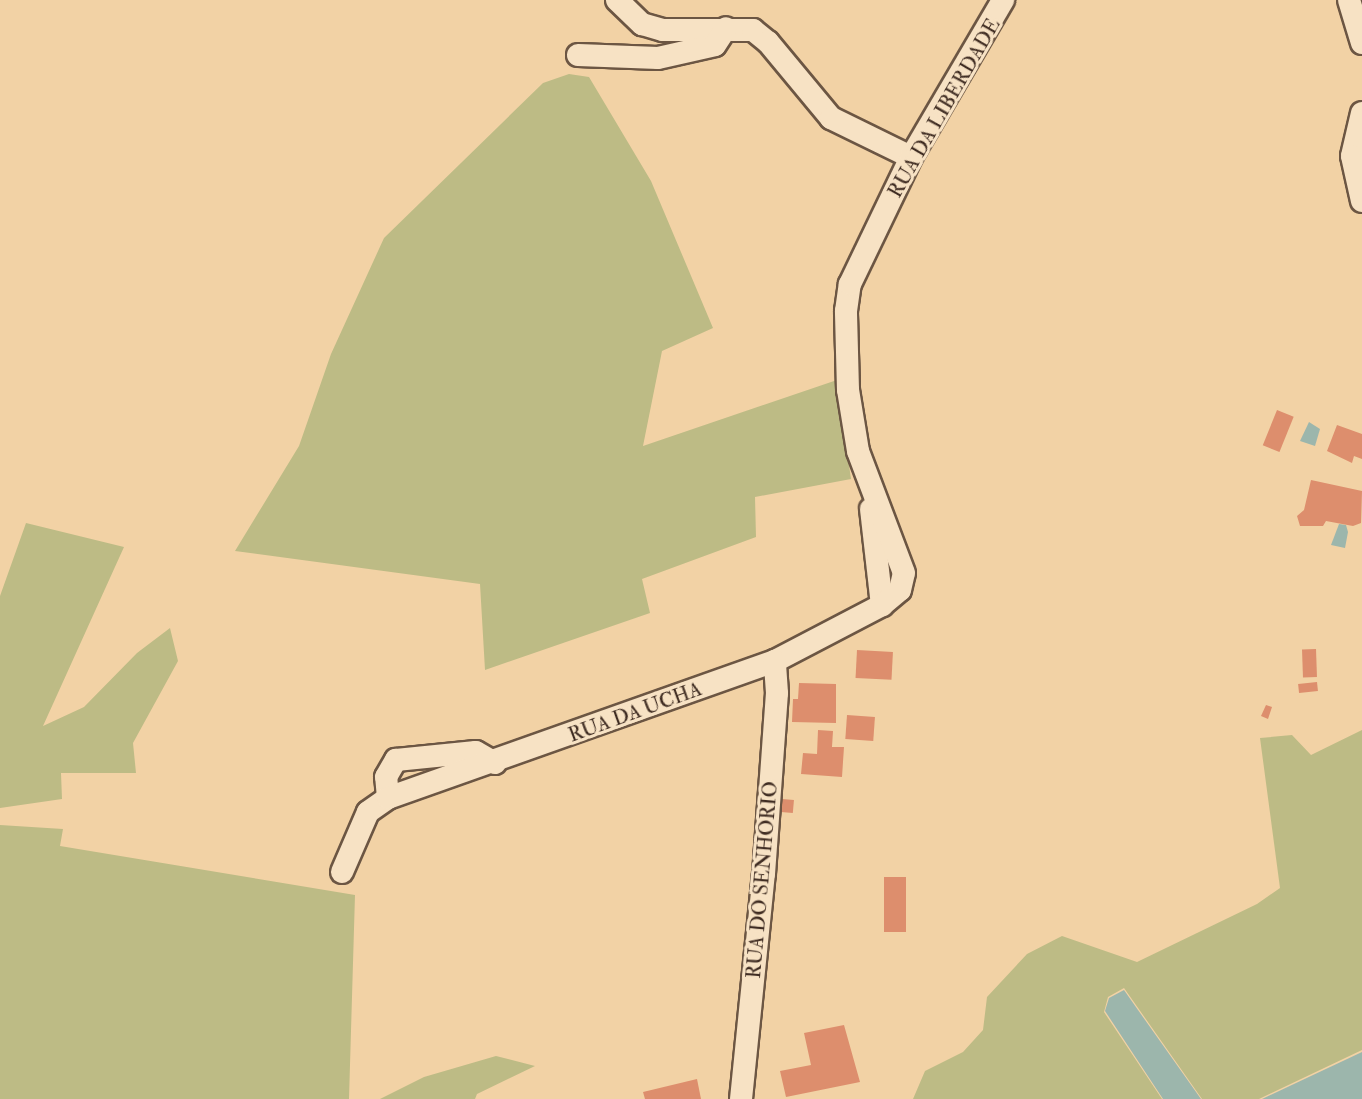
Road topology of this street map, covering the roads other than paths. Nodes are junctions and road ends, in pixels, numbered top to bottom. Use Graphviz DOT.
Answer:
graph roads {
  1 [pos="617,0"];
  2 [pos="1003,0"];
  3 [pos="1349,0"];
  4 [pos="726,28"];
  5 [pos="1362,43"];
  6 [pos="578,55"];
  7 [pos="1362,113"];
  8 [pos="911,157"];
  9 [pos="1362,201"];
  10 [pos="775,661"];
  11 [pos="495,763"];
  12 [pos="388,798"];
  13 [pos="342,872"];
  14 [pos="741,1099"];
  1 -- 4 [label="street"];
  2 -- 8 [label="street, RUA DA LIBERDADE"];
  3 -- 5 [label="street"];
  4 -- 6 [label="street"];
  4 -- 8 [label="street"];
  7 -- 9 [label="street"];
  8 -- 10 [label="street, RUA DA LIBERDADE"];
  10 -- 11 [label="street, RUA DA UCHA"];
  10 -- 14 [label="street, RUA DO SENHORIO"];
  11 -- 12 [label="street, RUA DA UCHA"];
  11 -- 12 [label="street"];
  12 -- 13 [label="street, RUA DA UCHA"];
}
